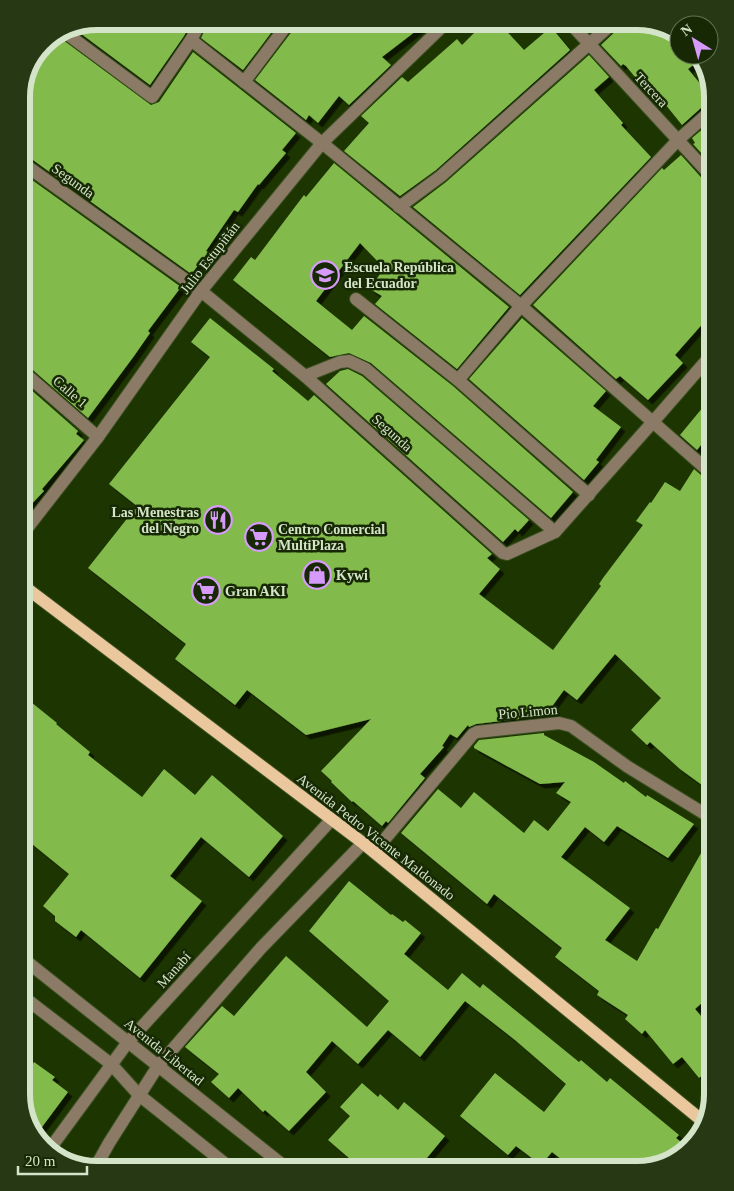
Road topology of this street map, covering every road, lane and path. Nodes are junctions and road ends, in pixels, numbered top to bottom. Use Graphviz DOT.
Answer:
graph roads {
  1 [pos="197,30"];
  2 [pos="283,30"];
  3 [pos="439,30"];
  4 [pos="576,30"];
  5 [pos="604,30"];
  6 [pos="70,36"];
  7 [pos="192,40"];
  8 [pos="588,44"];
  9 [pos="244,82"];
  10 [pos="704,117"];
  11 [pos="678,140"];
  12 [pos="322,143"];
  13 [pos="30,168"];
  14 [pos="704,168"];
  15 [pos="399,207"];
  16 [pos="201,291"];
  17 [pos="356,299"];
  18 [pos="521,306"];
  19 [pos="704,363"];
  20 [pos="305,376"];
  21 [pos="30,378"];
  22 [pos="458,380"];
  23 [pos="652,423"];
  24 [pos="98,437"];
  25 [pos="704,467"];
  26 [pos="589,495"];
  27 [pos="30,524"];
  28 [pos="555,532"];
  29 [pos="30,591"];
  30 [pos="704,813"];
  31 [pos="332,819"];
  32 [pos="363,843"];
  33 [pos="374,852"];
  34 [pos="30,964"];
  35 [pos="30,1002"];
  36 [pos="128,1042"];
  37 [pos="111,1064"];
  38 [pos="158,1066"];
  39 [pos="139,1095"];
  40 [pos="699,1118"];
  41 [pos="53,1144"];
  42 [pos="99,1161"];
  43 [pos="222,1161"];
  44 [pos="278,1161"];
  1 -- 7 [label="street"];
  2 -- 9 [label="street"];
  3 -- 12 [label="street, Julio Estupiñán"];
  4 -- 8 [label="street, Tercera"];
  5 -- 8 [label="street"];
  6 -- 7 [label="street"];
  7 -- 9 [label="street"];
  8 -- 11 [label="street, Tercera"];
  8 -- 15 [label="street"];
  9 -- 12 [label="street"];
  10 -- 11 [label="street"];
  11 -- 14 [label="street, Tercera"];
  11 -- 18 [label="street"];
  12 -- 15 [label="street"];
  12 -- 16 [label="street, Julio Estupiñán"];
  13 -- 16 [label="street, Segunda"];
  15 -- 18 [label="street"];
  16 -- 20 [label="street, Segunda"];
  16 -- 24 [label="street, Julio Estupiñán"];
  17 -- 22 [label="street"];
  18 -- 22 [label="street"];
  18 -- 23 [label="street"];
  19 -- 23 [label="street, Segunda"];
  20 -- 28 [label="street"];
  20 -- 28 [label="street, Segunda"];
  21 -- 24 [label="street, Calle 1"];
  22 -- 26 [label="street"];
  23 -- 25 [label="street"];
  23 -- 26 [label="street, Segunda"];
  24 -- 27 [label="street, Julio Estupiñán"];
  26 -- 28 [label="street, Segunda"];
  29 -- 31 [label="main road, Avenida Pedro Vicente Maldonado"];
  30 -- 33 [label="street, Pio Limon"];
  31 -- 32 [label="main road, Avenida Pedro Vicente Maldonado"];
  31 -- 36 [label="street, Manabí"];
  32 -- 33 [label="main road, Avenida Pedro Vicente Maldonado"];
  32 -- 38 [label="street"];
  33 -- 40 [label="main road, Avenida Pedro Vicente Maldonado"];
  34 -- 36 [label="street, Avenida Libertad"];
  35 -- 37 [label="street"];
  36 -- 37 [label="street, Manabí"];
  36 -- 38 [label="street, Avenida Libertad"];
  37 -- 39 [label="street"];
  37 -- 41 [label="street, Manabí"];
  38 -- 39 [label="street"];
  38 -- 44 [label="street, Avenida Libertad"];
  39 -- 42 [label="street"];
  39 -- 43 [label="street"];
}
